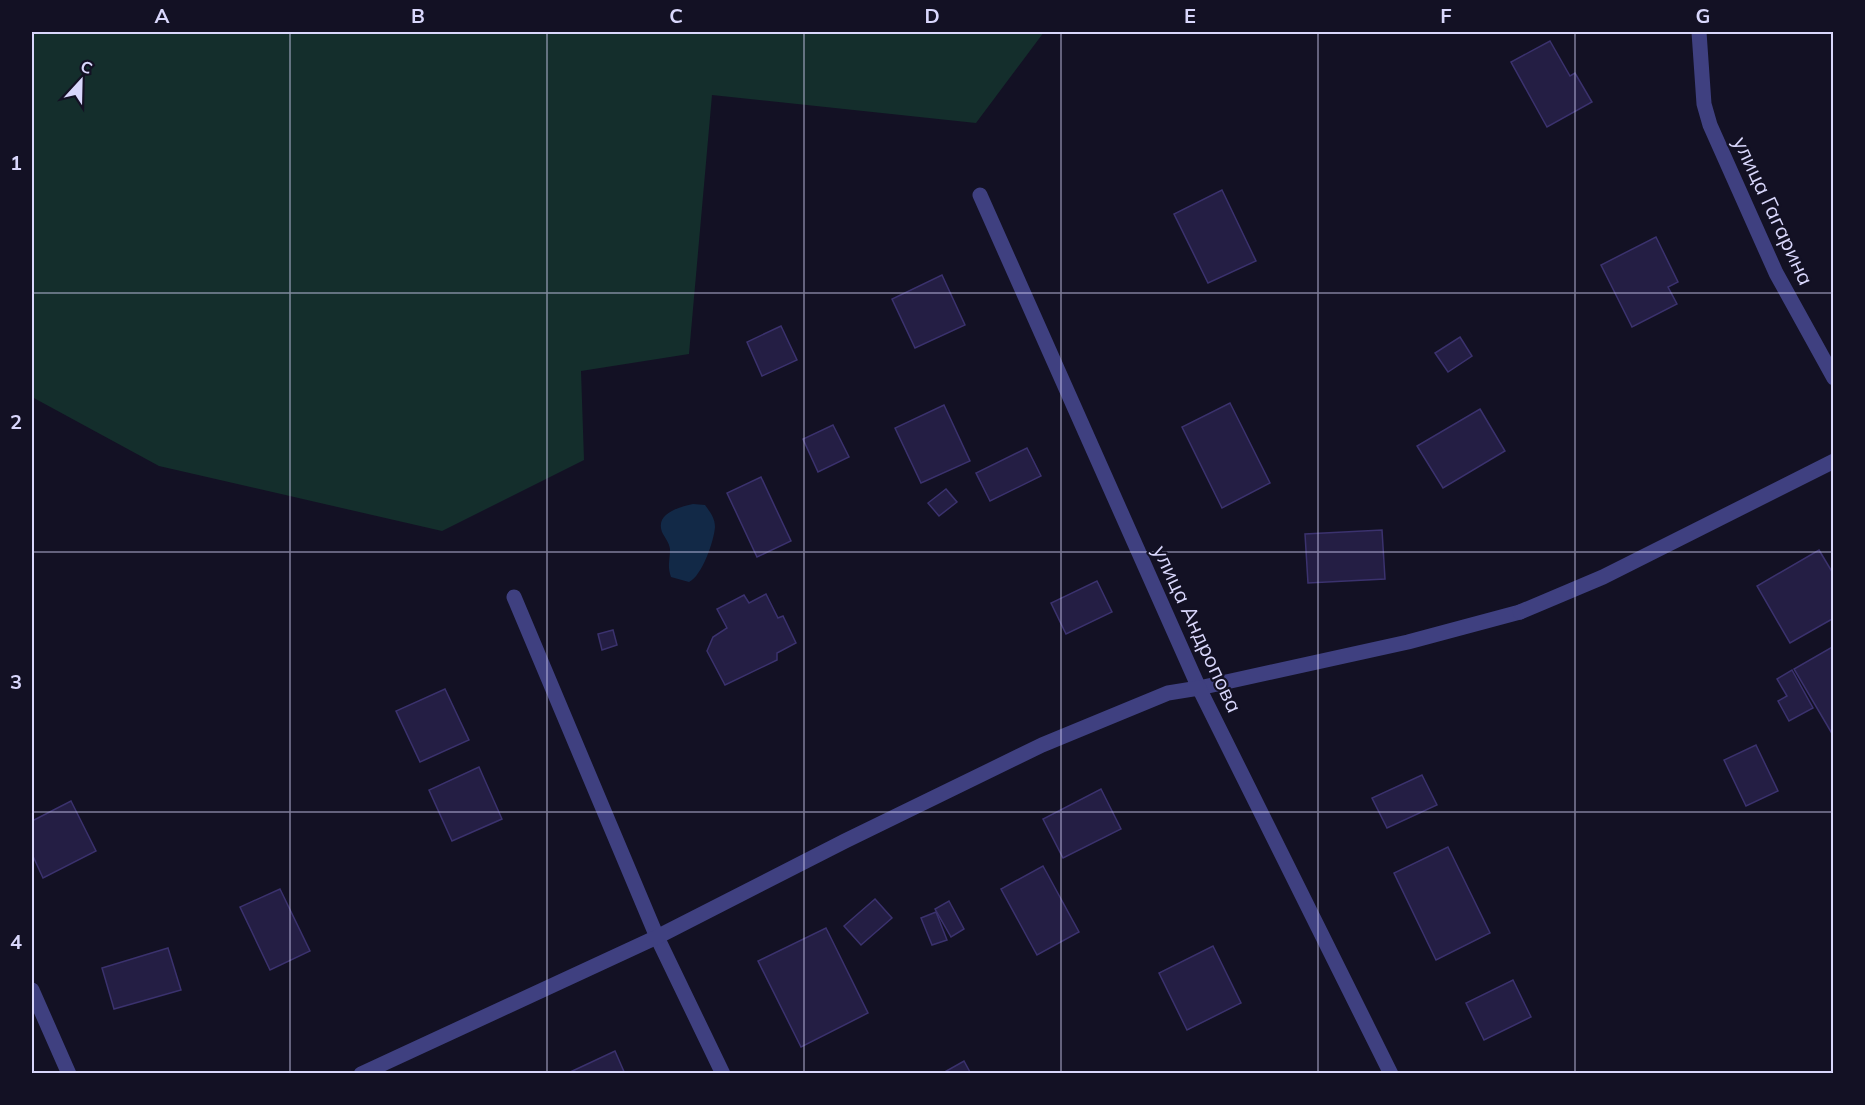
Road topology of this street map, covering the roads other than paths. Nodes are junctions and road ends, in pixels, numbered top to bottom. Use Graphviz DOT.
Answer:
graph roads {
  1 [pos="1699,32"];
  2 [pos="980,195"];
  3 [pos="1833,378"];
  4 [pos="1833,461"];
  5 [pos="514,597"];
  6 [pos="1200,688"];
  7 [pos="657,937"];
  8 [pos="32,990"];
  9 [pos="69,1074"];
  10 [pos="361,1074"];
  11 [pos="723,1074"];
  12 [pos="1391,1074"];
  1 -- 3 [label="street, улица Гагарина"];
  2 -- 6 [label="street, улица Андропова"];
  4 -- 6 [label="street"];
  5 -- 7 [label="street"];
  6 -- 7 [label="street"];
  6 -- 12 [label="street, улица Андропова"];
  7 -- 10 [label="street"];
  7 -- 11 [label="street"];
  8 -- 9 [label="street"];
}
